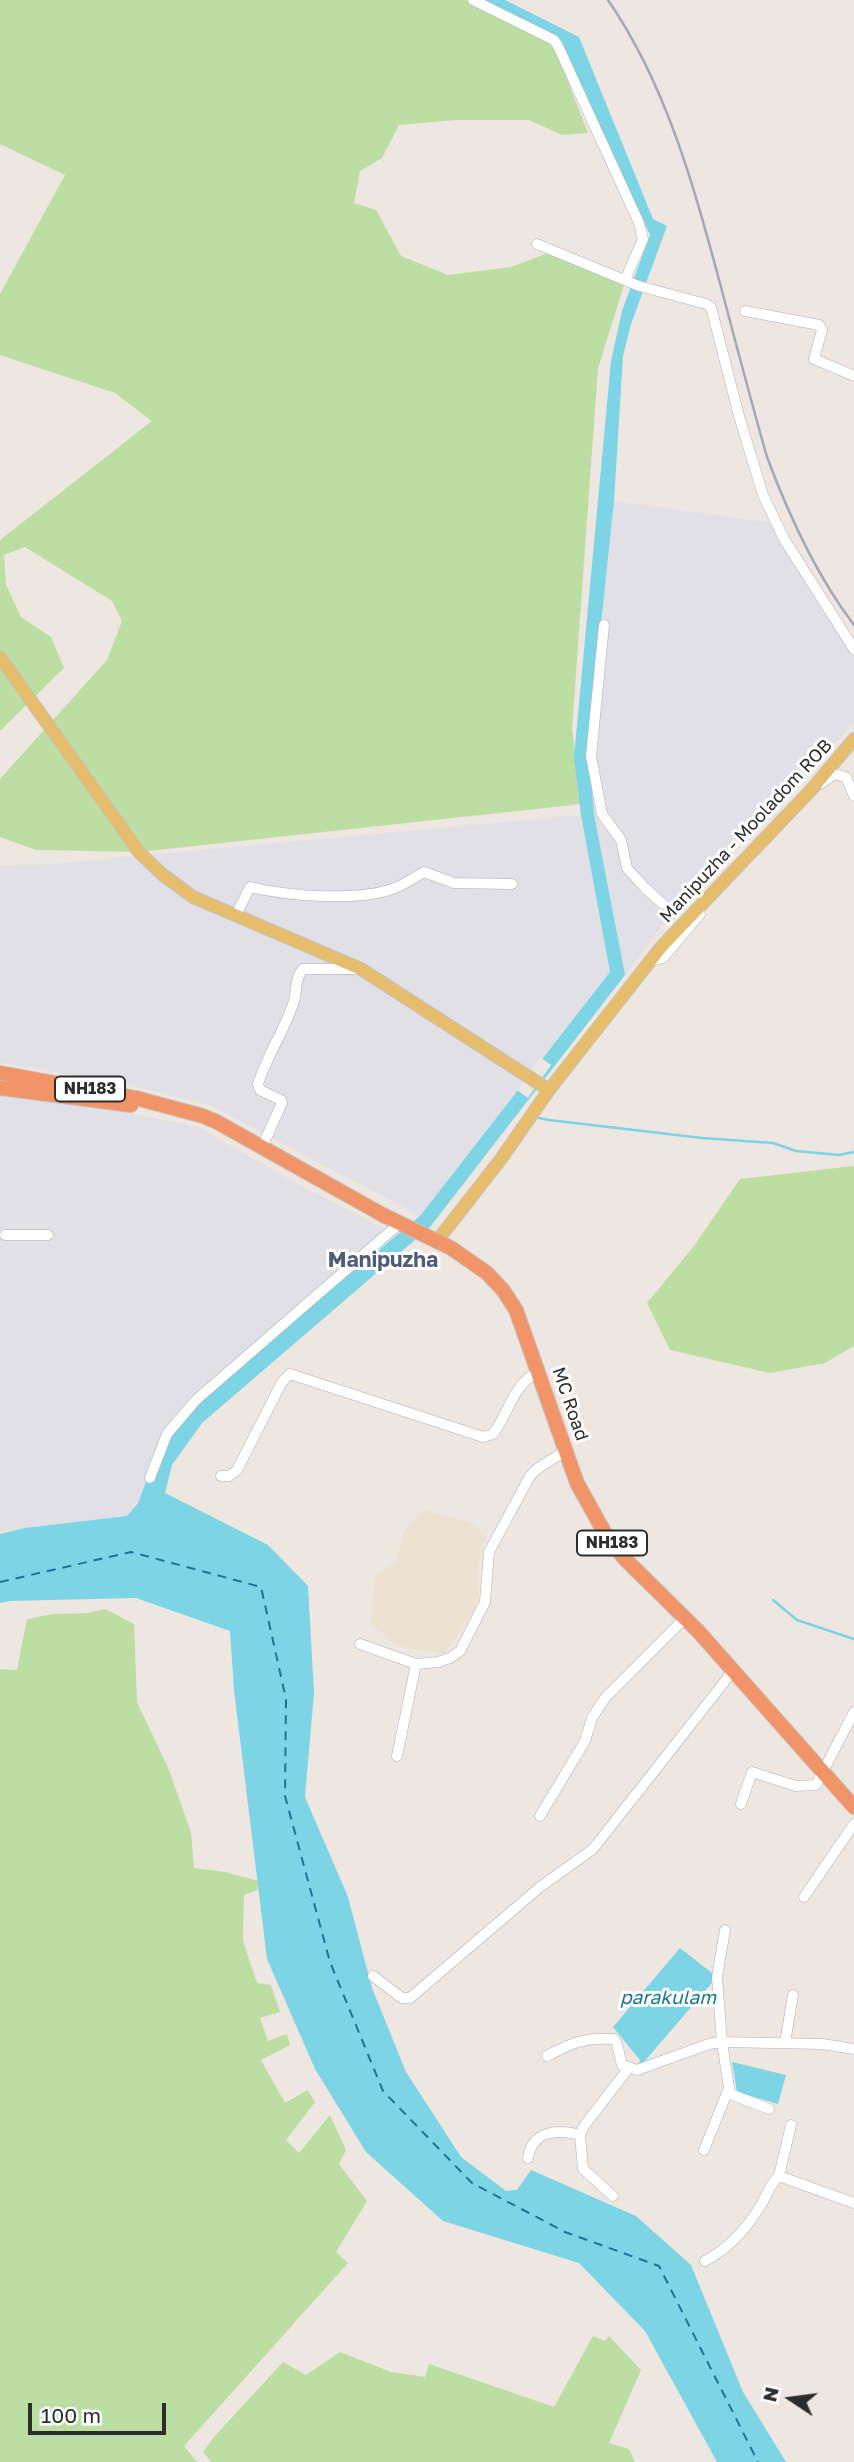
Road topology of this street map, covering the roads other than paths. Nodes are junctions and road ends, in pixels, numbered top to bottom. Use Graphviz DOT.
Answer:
graph roads {
  1 [pos="473,0"];
  2 [pos="537,244"];
  3 [pos="626,281"];
  4 [pos="745,311"];
  5 [pos="854,376"];
  6 [pos="604,625"];
  7 [pos="854,649"];
  8 [pos="0,657"];
  9 [pos="854,739"];
  10 [pos="854,796"];
  11 [pos="512,884"];
  12 [pos="663,904"];
  13 [pos="236,915"];
  14 [pos="651,961"];
  15 [pos="361,969"];
  16 [pos="0,1073"];
  17 [pos="0,1087"];
  18 [pos="549,1090"];
  19 [pos="178,1109"];
  20 [pos="262,1147"];
  21 [pos="406,1227"];
  22 [pos="5,1235"];
  23 [pos="48,1235"];
  24 [pos="438,1241"];
  25 [pos="538,1371"];
  26 [pos="565,1451"];
  27 [pos="221,1476"];
  28 [pos="149,1478"];
  29 [pos="685,1618"];
  30 [pos="360,1644"];
  31 [pos="416,1664"];
  32 [pos="733,1671"];
  33 [pos="854,1712"];
  34 [pos="397,1756"];
  35 [pos="823,1770"];
  36 [pos="741,1804"];
  37 [pos="854,1807"];
  38 [pos="540,1816"];
  39 [pos="854,1824"];
  40 [pos="804,1897"];
  41 [pos="725,1930"];
  42 [pos="373,1976"];
  43 [pos="793,1995"];
  44 [pos="722,2042"];
  45 [pos="785,2043"];
  46 [pos="854,2049"];
  47 [pos="547,2056"];
  48 [pos="628,2069"];
  49 [pos="728,2094"];
  50 [pos="769,2109"];
  51 [pos="791,2125"];
  52 [pos="580,2134"];
  53 [pos="704,2150"];
  54 [pos="528,2158"];
  55 [pos="779,2176"];
  56 [pos="613,2196"];
  57 [pos="854,2203"];
  58 [pos="705,2261"];
  1 -- 3 [label="street"];
  2 -- 3 [label="street"];
  3 -- 7 [label="street"];
  4 -- 5 [label="street"];
  6 -- 12 [label="street"];
  8 -- 13 [label="main road"];
  9 -- 14 [label="main road, Manipuzha - Mooladom ROB"];
  10 -- 14 [label="street"];
  11 -- 13 [label="street"];
  13 -- 15 [label="main road"];
  14 -- 18 [label="main road, Manipuzha - Mooladom ROB"];
  15 -- 18 [label="main road"];
  15 -- 20 [label="street"];
  16 -- 19 [label="highway, MC Road / NH183"];
  17 -- 19 [label="highway, MC Road / NH183"];
  18 -- 24 [label="main road, Manipuzha - Mooladom ROB"];
  19 -- 20 [label="highway, MC Road / NH183"];
  20 -- 21 [label="highway, MC Road / NH183"];
  21 -- 24 [label="highway, MC Road / NH183"];
  21 -- 28 [label="street"];
  22 -- 23 [label="street"];
  24 -- 25 [label="highway, MC Road / NH183"];
  25 -- 26 [label="highway, MC Road / NH183"];
  25 -- 27 [label="street"];
  26 -- 29 [label="highway, MC Road / NH183"];
  26 -- 31 [label="street"];
  29 -- 32 [label="highway, MC Road / NH183"];
  29 -- 38 [label="street"];
  30 -- 31 [label="street"];
  31 -- 34 [label="street"];
  32 -- 35 [label="highway, MC Road / NH183"];
  32 -- 42 [label="street"];
  33 -- 35 [label="street"];
  35 -- 36 [label="street"];
  35 -- 37 [label="highway, MC Road / NH183"];
  39 -- 40 [label="street"];
  41 -- 44 [label="street"];
  43 -- 45 [label="street"];
  44 -- 45 [label="street"];
  44 -- 48 [label="street"];
  44 -- 49 [label="street"];
  45 -- 46 [label="street"];
  47 -- 48 [label="street"];
  48 -- 52 [label="street"];
  49 -- 50 [label="street"];
  49 -- 53 [label="street"];
  51 -- 55 [label="street"];
  52 -- 54 [label="street"];
  52 -- 56 [label="street"];
  55 -- 57 [label="street"];
  55 -- 58 [label="street"];
}
